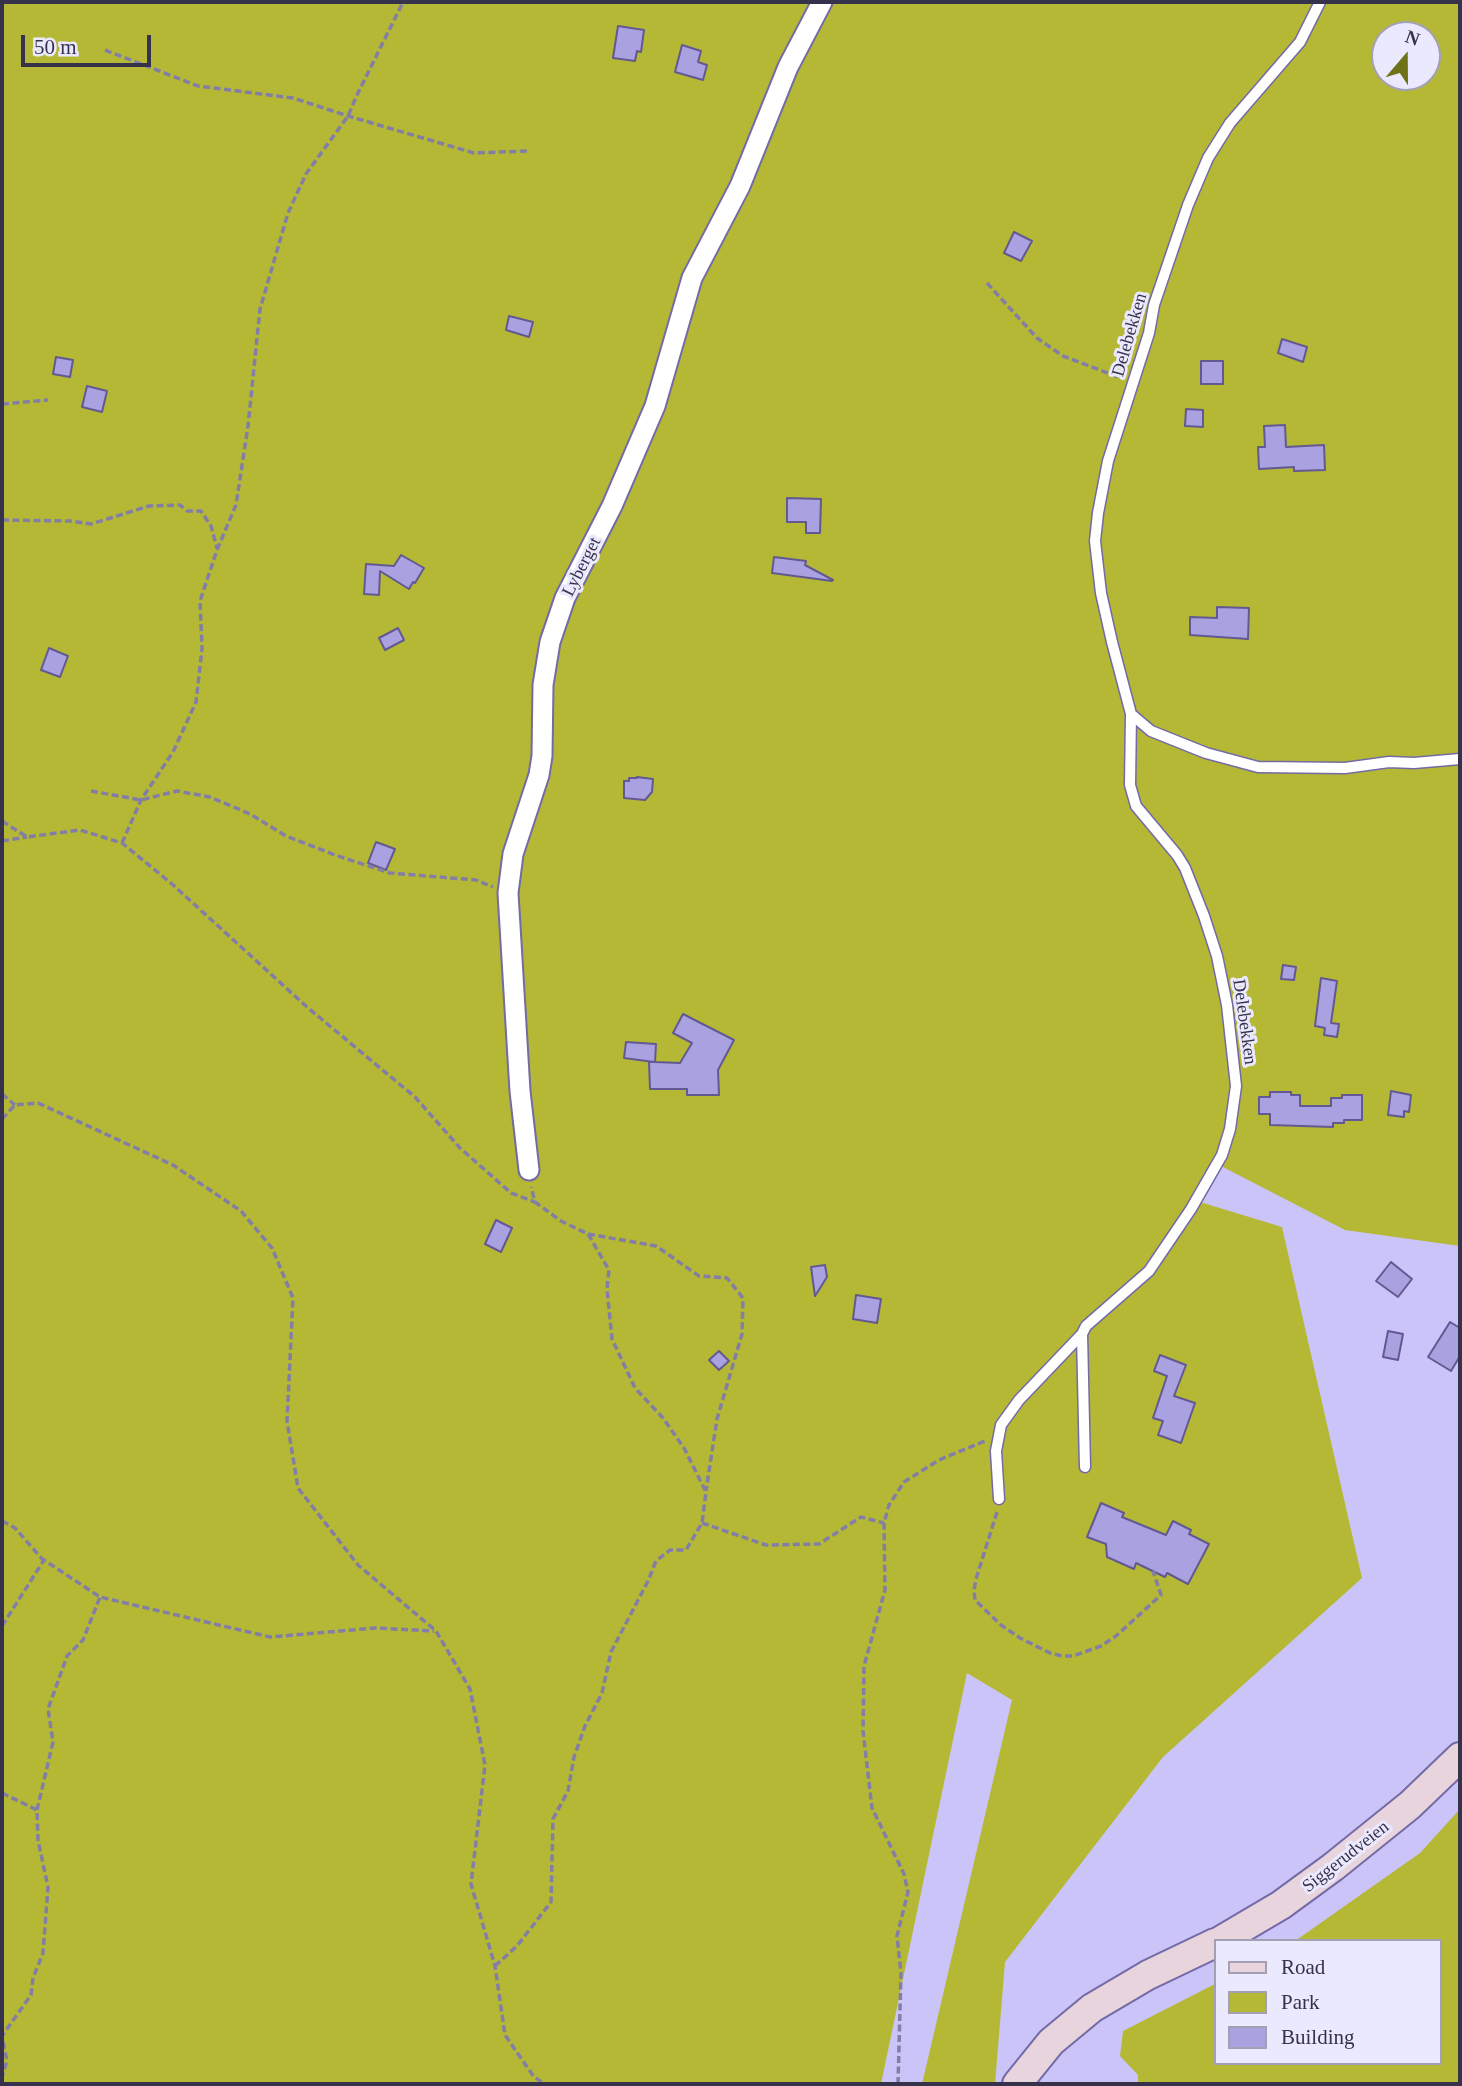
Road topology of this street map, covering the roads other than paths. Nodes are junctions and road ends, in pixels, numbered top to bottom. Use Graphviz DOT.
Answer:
graph roads {
  1 [pos="822,2"];
  2 [pos="1320,2"];
  3 [pos="1131,714"];
  4 [pos="1460,759"];
  5 [pos="529,1170"];
  6 [pos="1082,1334"];
  7 [pos="1085,1467"];
  8 [pos="999,1499"];
  9 [pos="1460,1757"];
  10 [pos="1223,1939"];
  11 [pos="1214,1944"];
  12 [pos="1017,2084"];
  1 -- 5 [label="street, Lyberget"];
  2 -- 3 [label="lane, Delebekken"];
  3 -- 4 [label="lane"];
  3 -- 6 [label="lane, Delebekken"];
  6 -- 7 [label="lane"];
  6 -- 8 [label="lane, Delebekken"];
  9 -- 10 [label="main road, Siggerudveien"];
  11 -- 12 [label="main road, Siggerudveien"];
}
